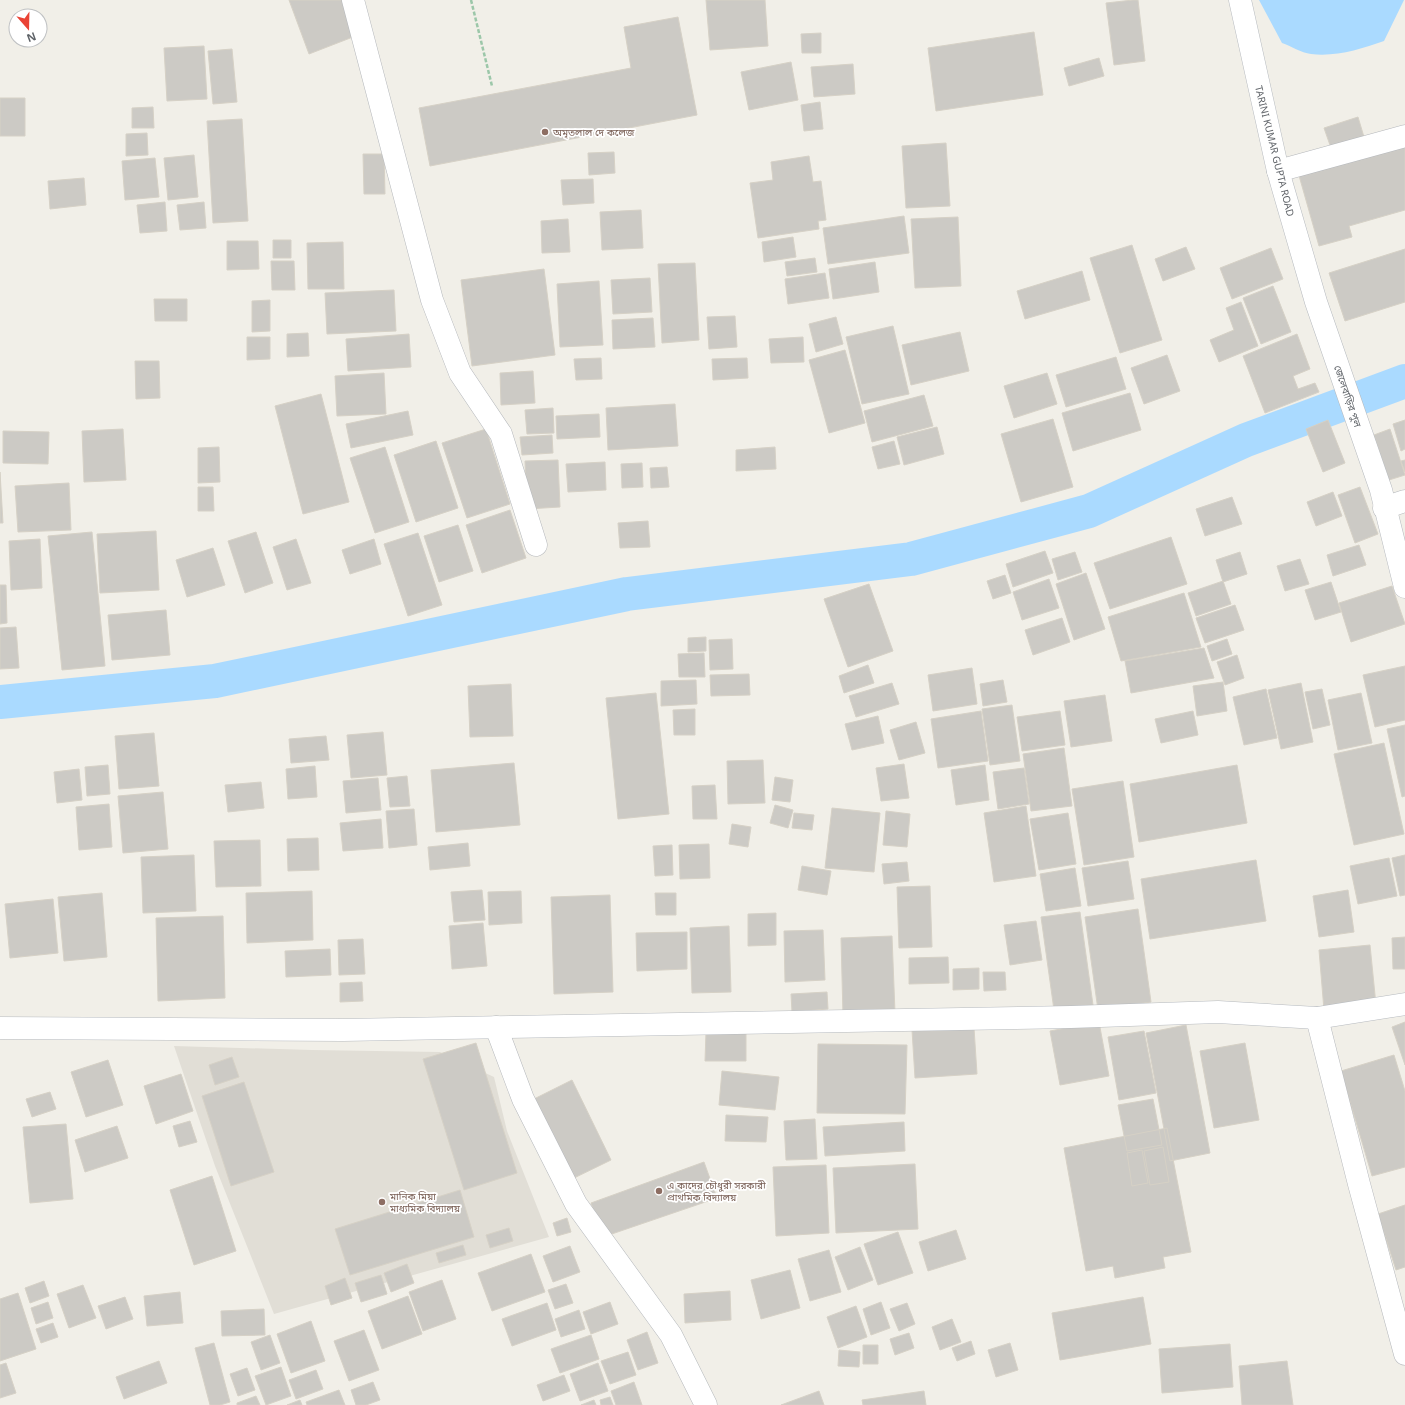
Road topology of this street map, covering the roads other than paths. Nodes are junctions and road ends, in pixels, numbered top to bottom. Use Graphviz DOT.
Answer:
graph roads {
  1 [pos="353,0"];
  2 [pos="1240,0"];
  3 [pos="1405,136"];
  4 [pos="1278,171"];
  5 [pos="1316,302"];
  6 [pos="1382,499"];
  7 [pos="1405,501"];
  8 [pos="536,545"];
  9 [pos="1405,587"];
  10 [pos="1405,1004"];
  11 [pos="1316,1018"];
  12 [pos="496,1027"];
  13 [pos="0,1028"];
  14 [pos="1405,1354"];
  15 [pos="706,1405"];
  1 -- 8 [label="street"];
  2 -- 4 [label="street, TARINI KUMAR GUPTA ROAD"];
  3 -- 4 [label="street"];
  4 -- 5 [label="street, TARINI KUMAR GUPTA ROAD"];
  5 -- 6 [label="street, জেলেবাড়ির পুল"];
  6 -- 7 [label="street"];
  6 -- 9 [label="street"];
  10 -- 11 [label="street"];
  11 -- 12 [label="street"];
  11 -- 14 [label="street"];
  12 -- 13 [label="street"];
  12 -- 15 [label="street"];
}
